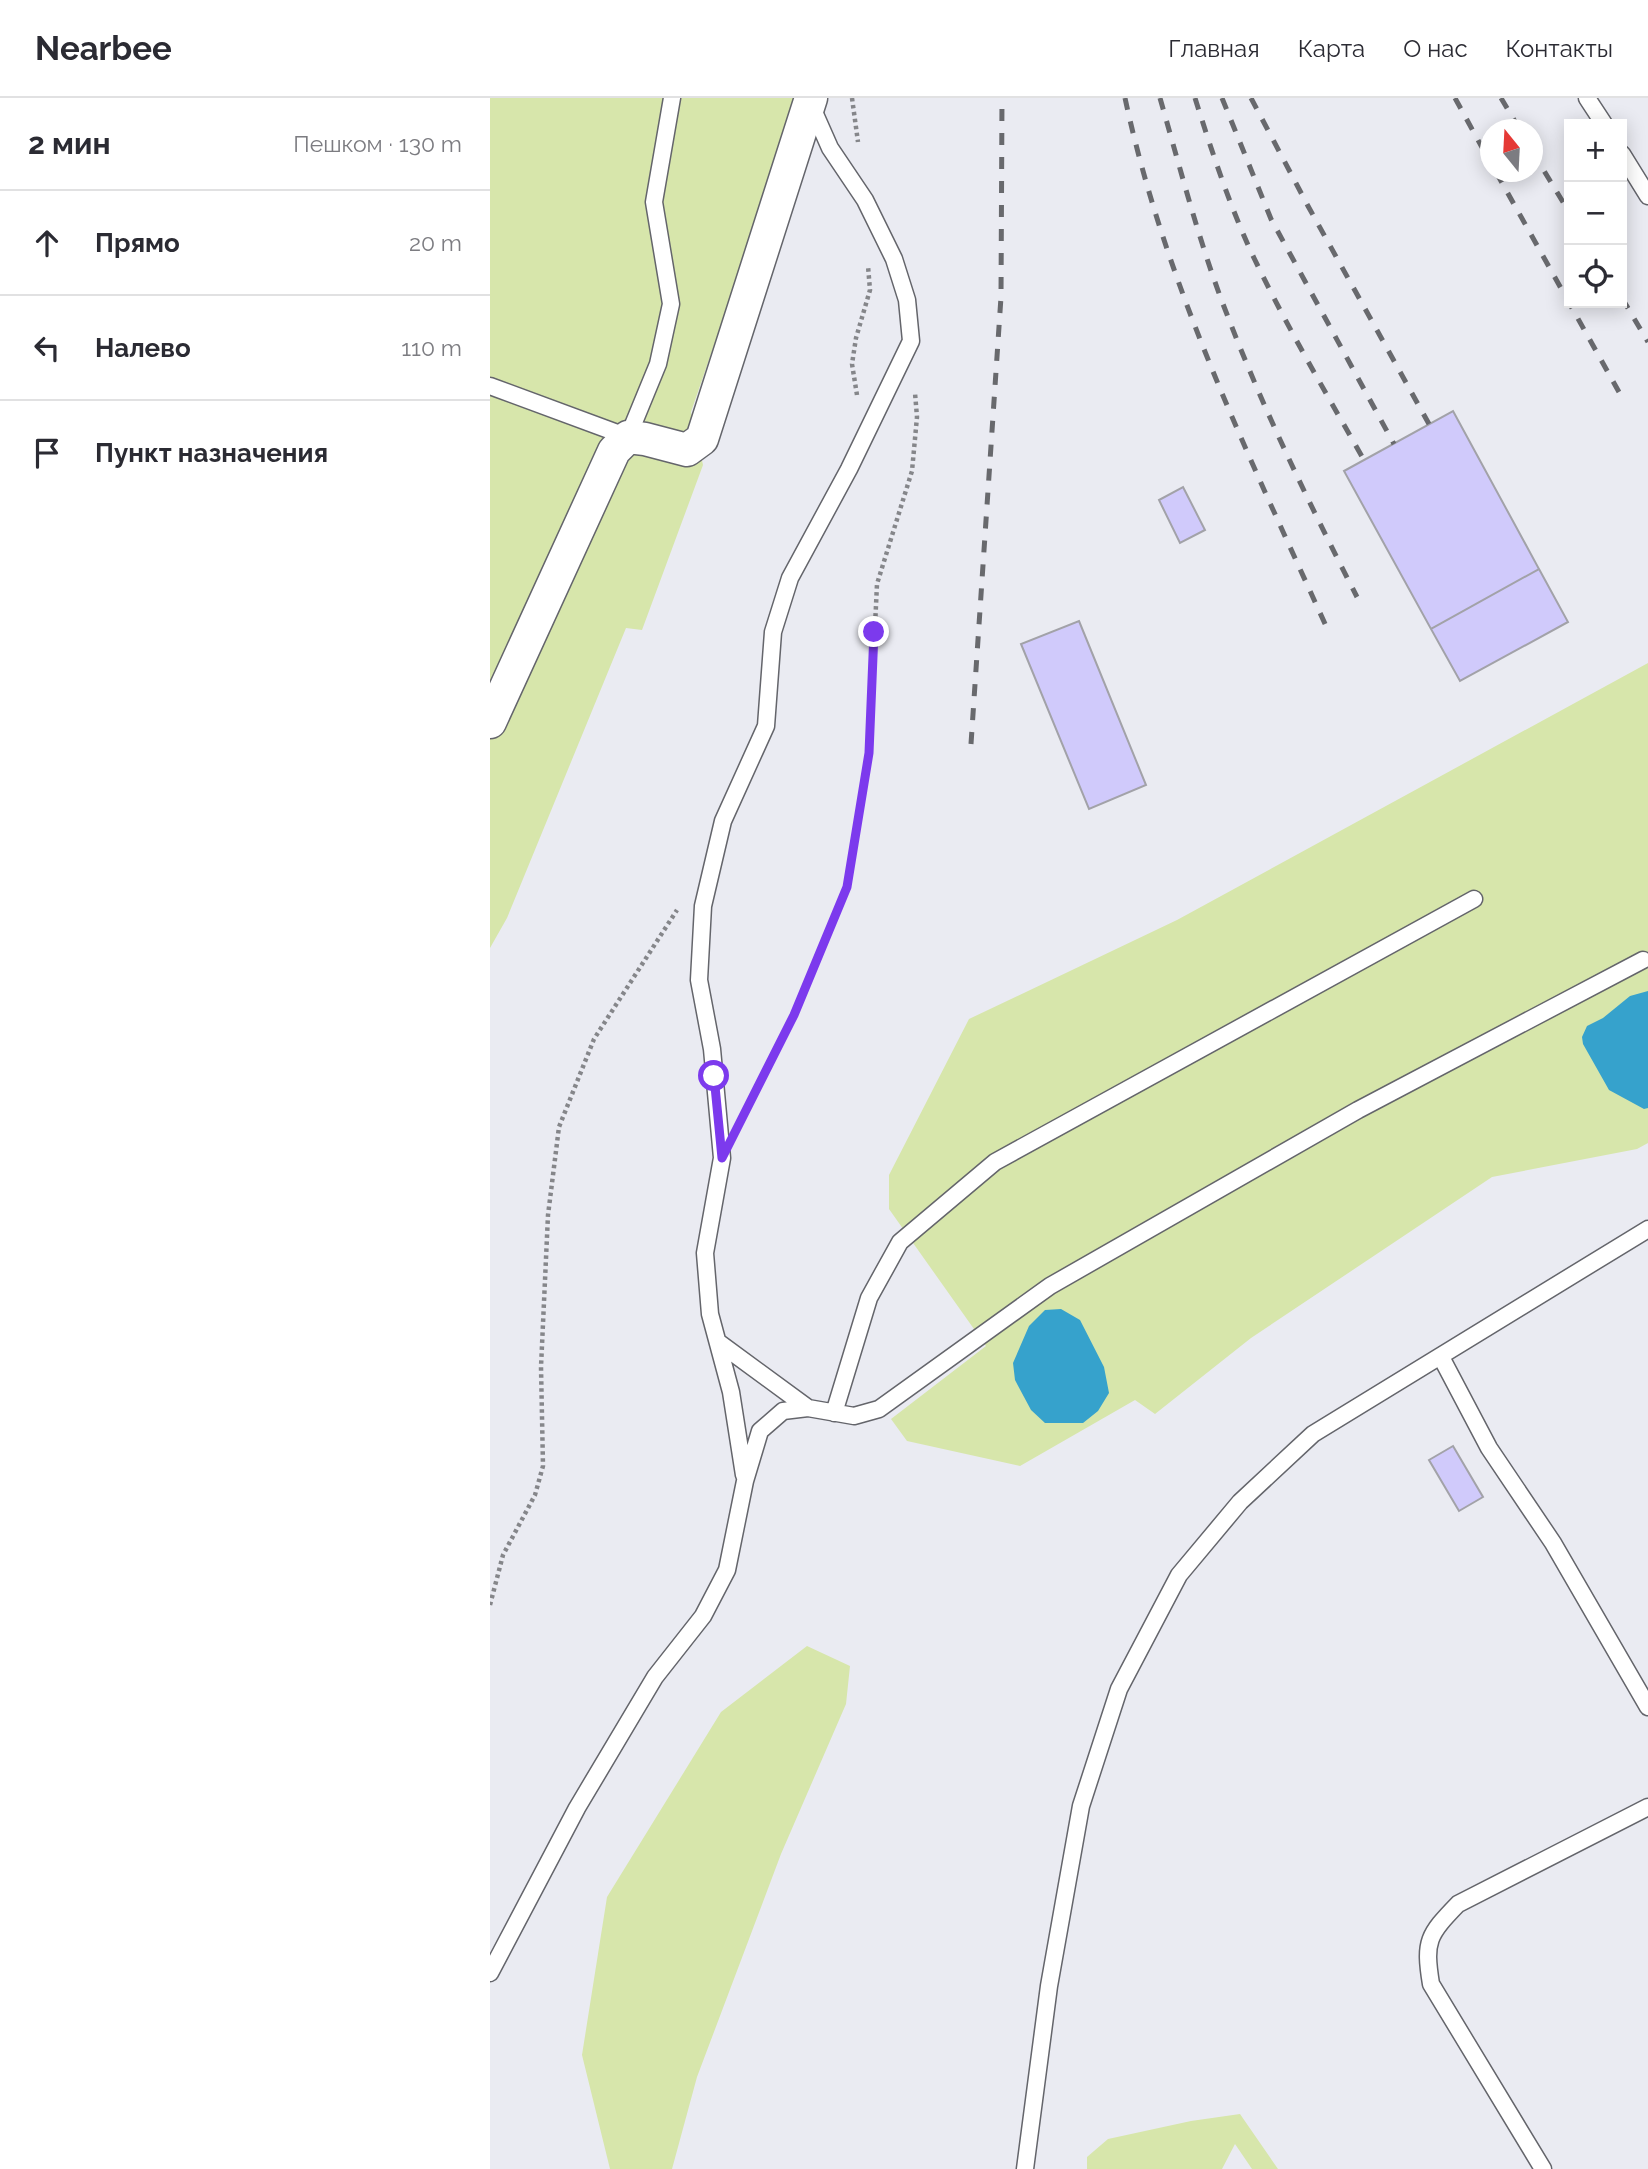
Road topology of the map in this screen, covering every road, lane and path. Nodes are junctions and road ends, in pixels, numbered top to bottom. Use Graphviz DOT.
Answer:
graph roads {
  1 [pos="672,98"];
  2 [pos="852,98"];
  3 [pos="1587,98"];
  4 [pos="810,100"];
  5 [pos="1601,119"];
  6 [pos="859,149"];
  7 [pos="1627,162"];
  8 [pos="1648,197"];
  9 [pos="868,265"];
  10 [pos="490,386"];
  11 [pos="915,392"];
  12 [pos="857,399"];
  13 [pos="628,437"];
  14 [pos="490,722"];
  15 [pos="1474,899"];
  16 [pos="679,907"];
  17 [pos="1643,960"];
  18 [pos="722,1158"];
  19 [pos="1648,1228"];
  20 [pos="718,1342"];
  21 [pos="1441,1357"];
  22 [pos="808,1408"];
  23 [pos="834,1413"];
  24 [pos="745,1481"];
  25 [pos="490,1605"];
  26 [pos="1648,1707"];
  27 [pos="1648,1807"];
  28 [pos="490,1973"];
  29 [pos="1025,2169"];
  30 [pos="1543,2169"];
  1 -- 13 [label="lane"];
  2 -- 6 [label="path"];
  3 -- 5 [label="lane"];
  4 -- 13 [label="street"];
  4 -- 18 [label="lane"];
  7 -- 8 [label="lane"];
  9 -- 12 [label="path"];
  10 -- 13 [label="lane"];
  11 -- 18 [label="path"];
  13 -- 14 [label="street"];
  15 -- 23 [label="lane"];
  16 -- 25 [label="path"];
  17 -- 23 [label="lane"];
  18 -- 20 [label="lane"];
  19 -- 21 [label="lane"];
  20 -- 22 [label="lane"];
  20 -- 24 [label="lane"];
  21 -- 26 [label="lane"];
  21 -- 29 [label="lane"];
  22 -- 23 [label="lane"];
  22 -- 24 [label="lane"];
  24 -- 28 [label="lane"];
  27 -- 30 [label="lane"];
}
